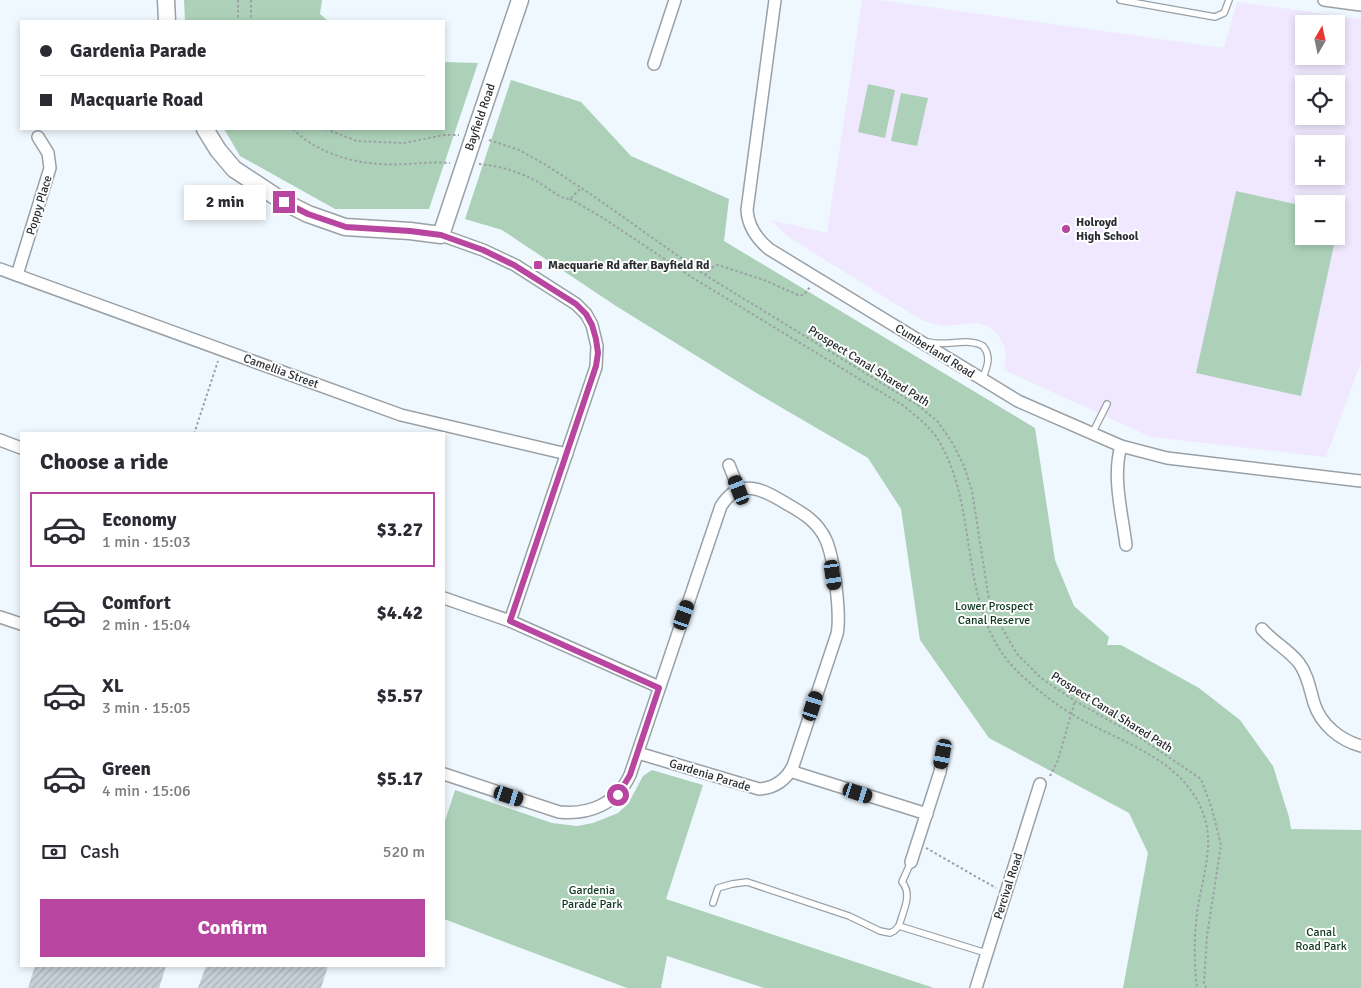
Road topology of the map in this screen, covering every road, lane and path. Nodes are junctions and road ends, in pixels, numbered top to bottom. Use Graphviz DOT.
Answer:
graph roads {
  1 [pos="166,0"];
  2 [pos="238,0"];
  3 [pos="250,0"];
  4 [pos="520,0"];
  5 [pos="675,0"];
  6 [pos="775,0"];
  7 [pos="1120,0"];
  8 [pos="1229,0"];
  9 [pos="1324,0"];
  10 [pos="1361,6"];
  11 [pos="167,20"];
  12 [pos="238,20"];
  13 [pos="251,20"];
  14 [pos="654,64"];
  15 [pos="206,130"];
  16 [pos="294,130"];
  17 [pos="329,130"];
  18 [pos="482,133"];
  19 [pos="38,137"];
  20 [pos="465,140"];
  21 [pos="464,164"];
  22 [pos="581,188"];
  23 [pos="570,199"];
  24 [pos="441,235"];
  25 [pos="0,269"];
  26 [pos="17,275"];
  27 [pos="706,275"];
  28 [pos="817,278"];
  29 [pos="915,338"];
  30 [pos="222,349"];
  31 [pos="982,380"];
  32 [pos="1107,404"];
  33 [pos="195,432"];
  34 [pos="1092,434"];
  35 [pos="0,440"];
  36 [pos="1121,446"];
  37 [pos="20,448"];
  38 [pos="567,454"];
  39 [pos="729,465"];
  40 [pos="1361,480"];
  41 [pos="739,490"];
  42 [pos="1126,544"];
  43 [pos="445,598"];
  44 [pos="0,616"];
  45 [pos="510,621"];
  46 [pos="20,624"];
  47 [pos="1262,629"];
  48 [pos="659,688"];
  49 [pos="1075,701"];
  50 [pos="1071,713"];
  51 [pos="1361,746"];
  52 [pos="638,753"];
  53 [pos="943,754"];
  54 [pos="790,771"];
  55 [pos="445,774"];
  56 [pos="1040,784"];
  57 [pos="927,814"];
  58 [pos="918,843"];
  59 [pos="912,862"];
  60 [pos="1005,894"];
  61 [pos="713,903"];
  62 [pos="899,926"];
  63 [pos="986,953"];
  64 [pos="976,988"];
  65 [pos="1197,988"];
  66 [pos="1206,988"];
  1 -- 11 [label="street"];
  2 -- 12 [label="path"];
  3 -- 13 [label="path"];
  4 -- 18 [label="street, Bayfield Road"];
  5 -- 14 [label="street"];
  6 -- 28 [label="street, Cumberland Road"];
  7 -- 8 [label="lane"];
  9 -- 10 [label="street"];
  15 -- 24 [label="street"];
  16 -- 21 [label="path"];
  17 -- 20 [label="path"];
  18 -- 20 [label="street, Bayfield Road, bridge"];
  18 -- 22 [label="path, Prospect Canal Shared Path"];
  19 -- 26 [label="street, Poppy Place"];
  20 -- 21 [label="street, Bayfield Road"];
  21 -- 23 [label="path"];
  21 -- 24 [label="street, Bayfield Road"];
  22 -- 23 [label="path"];
  22 -- 27 [label="path, Prospect Canal Shared Path"];
  23 -- 50 [label="path"];
  24 -- 38 [label="street"];
  25 -- 26 [label="street, Camellia Street"];
  26 -- 30 [label="street, Camellia Street"];
  27 -- 28 [label="path"];
  27 -- 49 [label="path, Prospect Canal Shared Path"];
  28 -- 29 [label="street, Cumberland Road"];
  29 -- 31 [label="street, Cumberland Road"];
  29 -- 31 [label="lane"];
  30 -- 33 [label="path"];
  30 -- 38 [label="street, Camellia Street"];
  31 -- 34 [label="street, Cumberland Road"];
  32 -- 34 [label="lane"];
  34 -- 36 [label="street, Cumberland Road"];
  35 -- 37 [label="street"];
  36 -- 40 [label="street, Cumberland Road"];
  36 -- 42 [label="street"];
  38 -- 45 [label="street"];
  39 -- 41 [label="street"];
  41 -- 48 [label="street"];
  41 -- 54 [label="street, Gardenia Parade"];
  43 -- 45 [label="street"];
  44 -- 46 [label="street"];
  45 -- 48 [label="street"];
  47 -- 51 [label="street"];
  48 -- 52 [label="street"];
  49 -- 50 [label="path"];
  49 -- 66 [label="path, Prospect Canal Shared Path"];
  50 -- 56 [label="path"];
  50 -- 65 [label="path"];
  52 -- 54 [label="street, Gardenia Parade"];
  52 -- 55 [label="street"];
  53 -- 57 [label="street"];
  54 -- 57 [label="street"];
  56 -- 60 [label="street, Percival Road"];
  57 -- 58 [label="street"];
  58 -- 59 [label="street"];
  58 -- 60 [label="path"];
  59 -- 62 [label="lane"];
  60 -- 63 [label="street, Percival Road"];
  61 -- 62 [label="lane"];
  62 -- 63 [label="lane"];
  63 -- 64 [label="street, Percival Road"];
}
